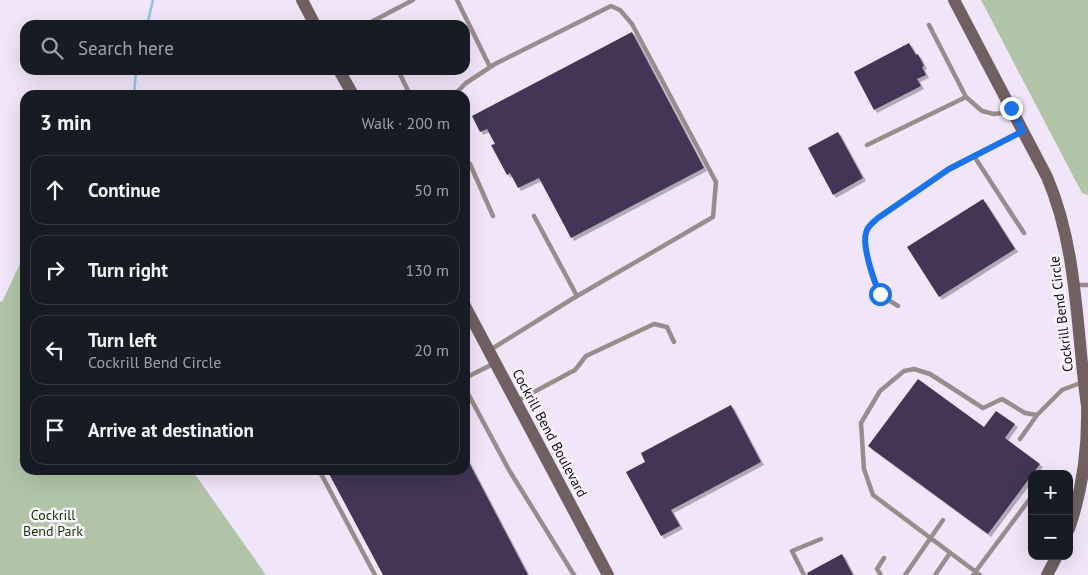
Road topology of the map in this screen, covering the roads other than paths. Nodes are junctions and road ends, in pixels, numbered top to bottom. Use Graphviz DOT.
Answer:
graph roads {
  1 [pos="302,0"];
  2 [pos="413,0"];
  3 [pos="457,0"];
  4 [pos="954,0"];
  5 [pos="313,20"];
  6 [pos="379,20"];
  7 [pos="467,20"];
  8 [pos="929,25"];
  9 [pos="470,26"];
  10 [pos="490,67"];
  11 [pos="342,75"];
  12 [pos="400,75"];
  13 [pos="350,90"];
  14 [pos="408,90"];
  15 [pos="459,90"];
  16 [pos="966,97"];
  17 [pos="1011,108"];
  18 [pos="1023,131"];
  19 [pos="868,145"];
  20 [pos="974,156"];
  21 [pos="470,164"];
  22 [pos="493,216"];
  23 [pos="534,216"];
  24 [pos="1024,233"];
  25 [pos="1073,285"];
  26 [pos="1088,285"];
  27 [pos="577,296"];
  28 [pos="898,306"];
  29 [pos="470,315"];
  30 [pos="674,342"];
  31 [pos="489,351"];
  32 [pos="496,363"];
  33 [pos="470,376"];
  34 [pos="1084,382"];
  35 [pos="470,397"];
  36 [pos="516,401"];
  37 [pos="1087,406"];
  38 [pos="1037,415"];
  39 [pos="1088,428"];
  40 [pos="1020,439"];
  41 [pos="323,475"];
  42 [pos="1085,482"];
  43 [pos="1028,502"];
  44 [pos="1073,517"];
  45 [pos="943,520"];
  46 [pos="930,538"];
  47 [pos="821,539"];
  48 [pos="950,553"];
  49 [pos="884,558"];
  50 [pos="1055,560"];
  51 [pos="976,574"];
  52 [pos="375,575"];
  53 [pos="574,575"];
  54 [pos="608,575"];
  55 [pos="804,575"];
  56 [pos="880,575"];
  57 [pos="905,575"];
  58 [pos="934,575"];
  59 [pos="1047,575"];
  1 -- 5 [label="street"];
  2 -- 6 [label="lane"];
  3 -- 7 [label="lane"];
  4 -- 17 [label="street, Cockrill Bend Circle"];
  8 -- 16 [label="lane"];
  9 -- 10 [label="lane"];
  10 -- 15 [label="lane"];
  10 -- 27 [label="lane"];
  11 -- 13 [label="street"];
  12 -- 14 [label="lane"];
  16 -- 17 [label="lane"];
  16 -- 19 [label="lane"];
  17 -- 18 [label="street, Cockrill Bend Circle"];
  18 -- 20 [label="lane"];
  18 -- 25 [label="street, Cockrill Bend Circle"];
  20 -- 24 [label="lane"];
  20 -- 28 [label="lane"];
  21 -- 22 [label="lane"];
  23 -- 27 [label="lane"];
  25 -- 26 [label="lane"];
  25 -- 34 [label="street, Cockrill Bend Circle"];
  27 -- 31 [label="lane"];
  29 -- 31 [label="street, Cockrill Bend Boulevard"];
  30 -- 36 [label="lane"];
  31 -- 32 [label="street, Cockrill Bend Boulevard"];
  32 -- 33 [label="lane"];
  32 -- 36 [label="street, Cockrill Bend Boulevard"];
  34 -- 37 [label="street, Cockrill Bend Circle"];
  34 -- 38 [label="lane"];
  35 -- 53 [label="lane"];
  36 -- 54 [label="street, Cockrill Bend Boulevard"];
  37 -- 39 [label="street, Cockrill Bend Circle"];
  38 -- 40 [label="lane"];
  38 -- 46 [label="lane"];
  39 -- 42 [label="street, Cockrill Bend Circle"];
  41 -- 52 [label="lane"];
  42 -- 44 [label="street, Cockrill Bend Circle"];
  43 -- 51 [label="lane"];
  45 -- 46 [label="lane"];
  46 -- 48 [label="lane"];
  46 -- 57 [label="lane"];
  47 -- 55 [label="lane"];
  48 -- 51 [label="lane"];
  48 -- 58 [label="lane"];
  49 -- 56 [label="lane"];
  50 -- 59 [label="street"];
}
